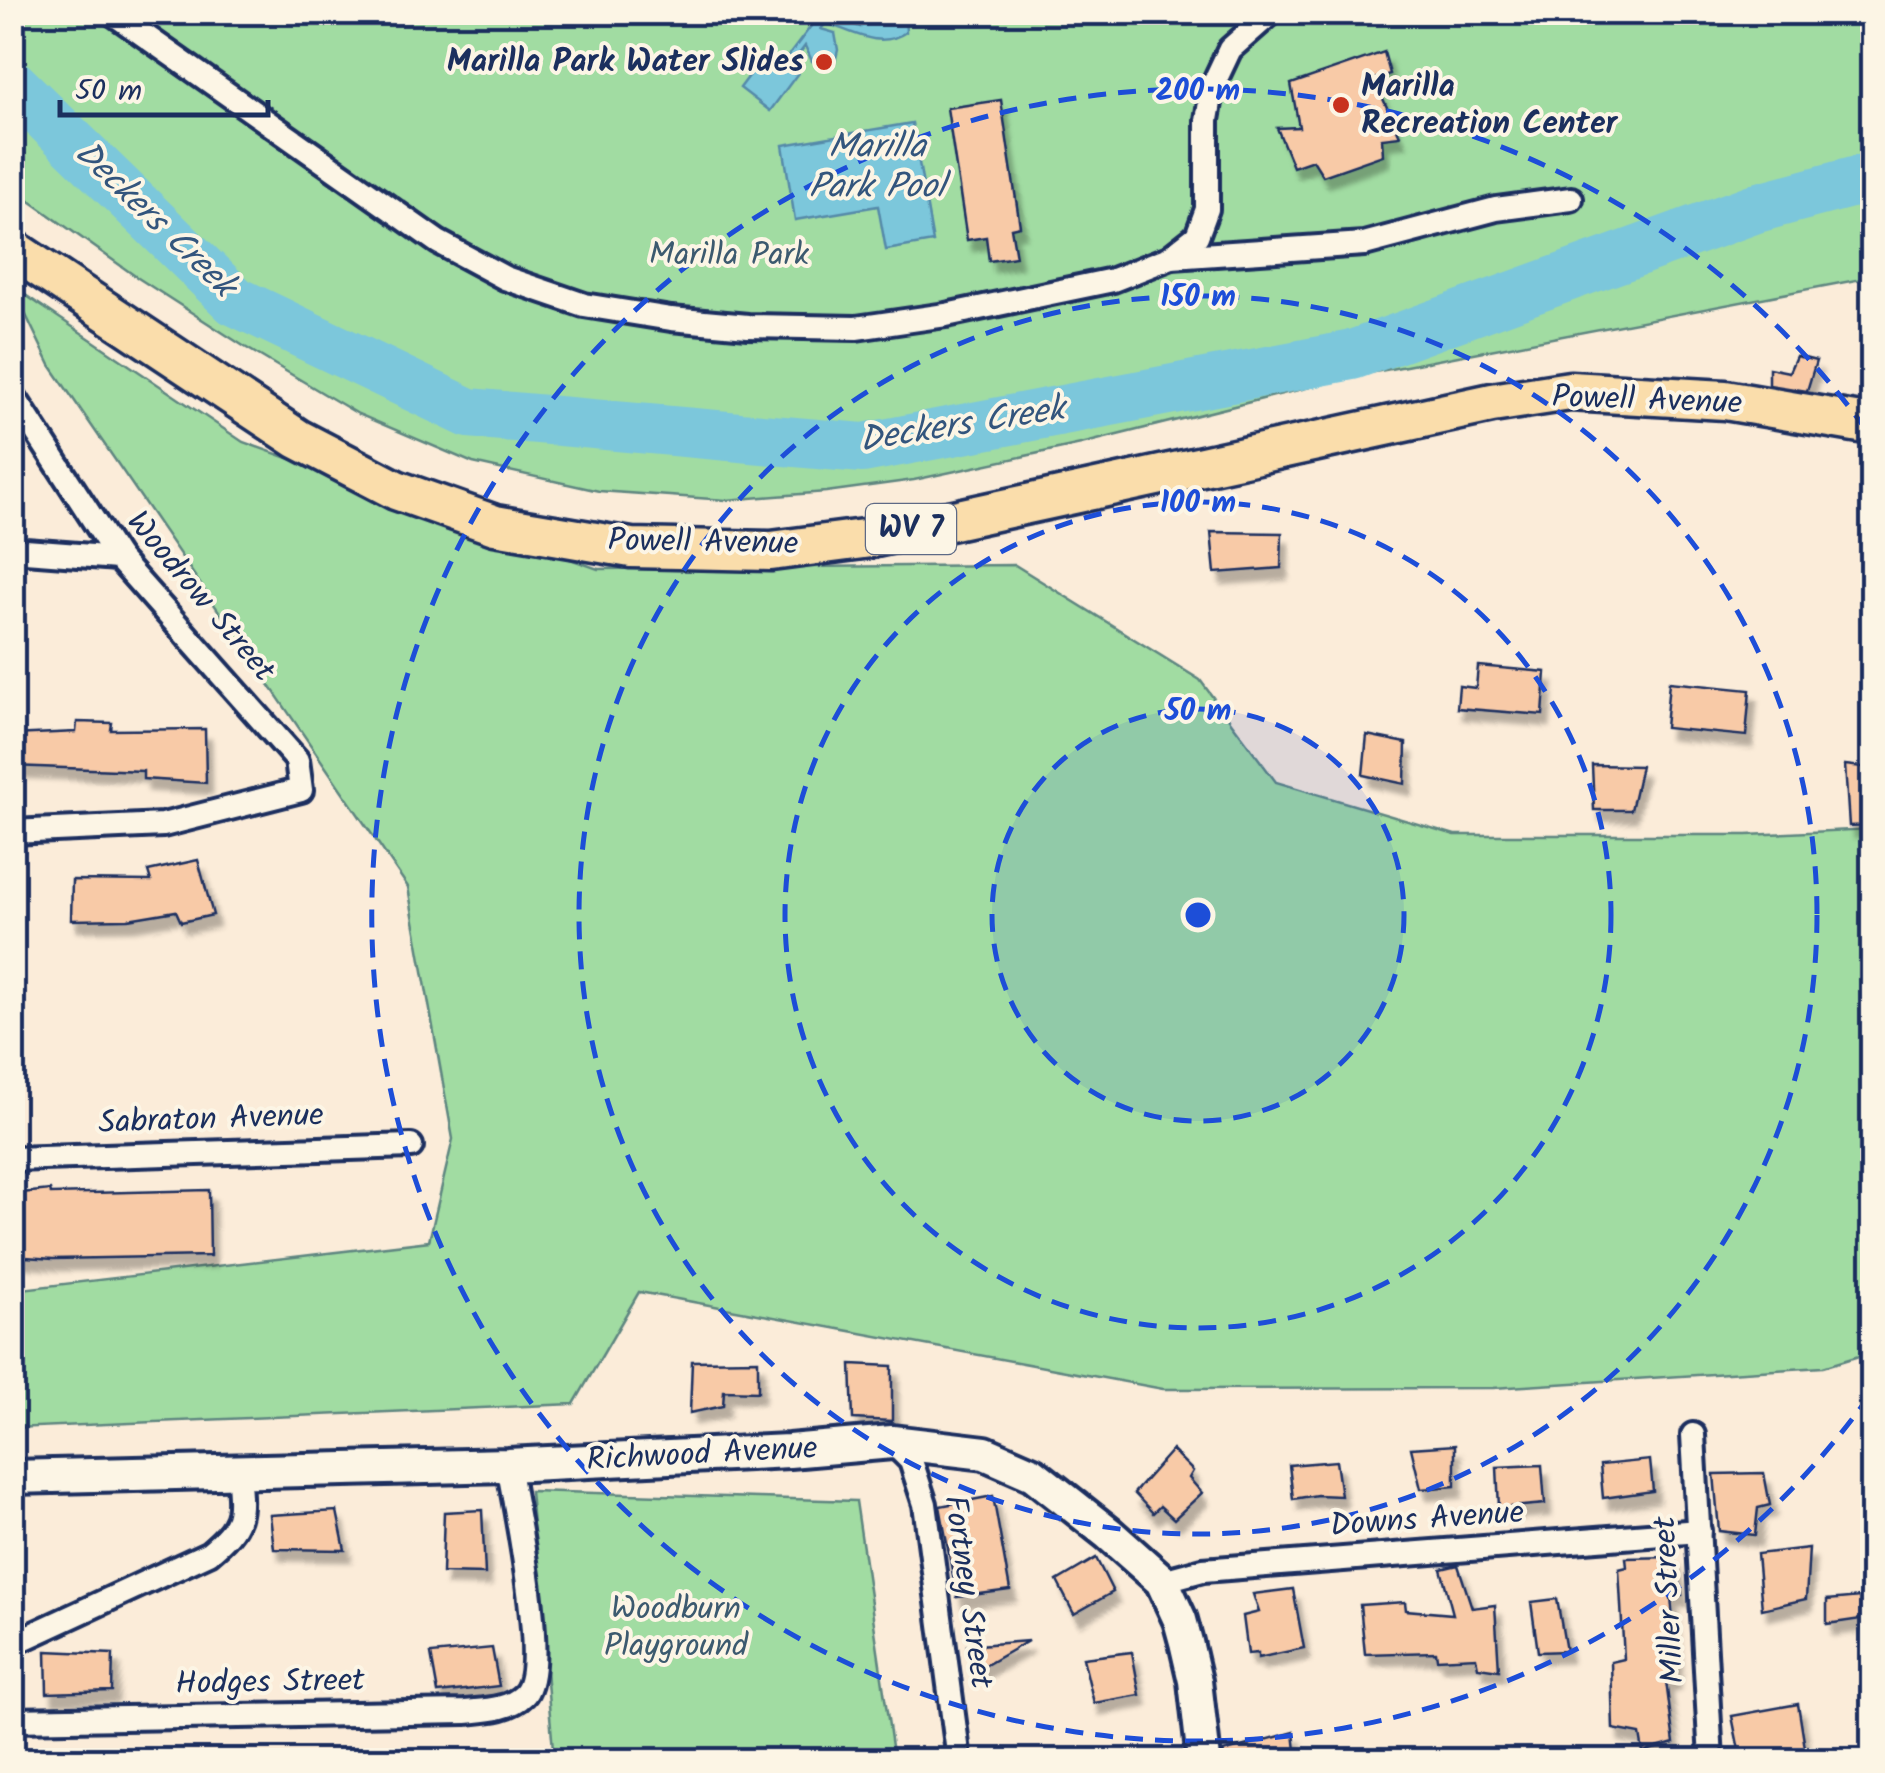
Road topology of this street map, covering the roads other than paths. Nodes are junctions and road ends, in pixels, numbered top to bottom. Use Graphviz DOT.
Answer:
graph roads {
  1 [pos="111,12"];
  2 [pos="1272,12"];
  3 [pos="1571,198"];
  4 [pos="12,249"];
  5 [pos="1168,258"];
  6 [pos="12,394"];
  7 [pos="1872,425"];
  8 [pos="12,550"];
  9 [pos="118,558"];
  10 [pos="12,832"];
  11 [pos="412,1146"];
  12 [pos="12,1159"];
  13 [pos="1693,1435"];
  14 [pos="892,1442"];
  15 [pos="508,1466"];
  16 [pos="238,1471"];
  17 [pos="12,1478"];
  18 [pos="1699,1531"];
  19 [pos="1162,1581"];
  20 [pos="12,1644"];
  21 [pos="12,1720"];
  22 [pos="959,1760"];
  23 [pos="1204,1760"];
  24 [pos="1711,1760"];
  1 -- 5 [label="street"];
  2 -- 5 [label="street"];
  3 -- 5 [label="street"];
  4 -- 7 [label="main road, Powell Avenue / WV 7"];
  6 -- 9 [label="street, Woodrow Street"];
  8 -- 9 [label="street"];
  9 -- 10 [label="street, Woodrow Street"];
  11 -- 12 [label="street, Sabraton Avenue"];
  13 -- 18 [label="street, Miller Street"];
  14 -- 15 [label="street, Richwood Avenue"];
  14 -- 19 [label="street, Richwood Avenue"];
  14 -- 22 [label="street, Fortney Street"];
  15 -- 16 [label="street, Richwood Avenue"];
  15 -- 21 [label="street, Hodges Street"];
  16 -- 17 [label="street, Richwood Avenue"];
  16 -- 20 [label="street"];
  18 -- 19 [label="street, Downs Avenue"];
  18 -- 24 [label="street, Miller Street"];
  19 -- 23 [label="street, Richwood Avenue"];
}
